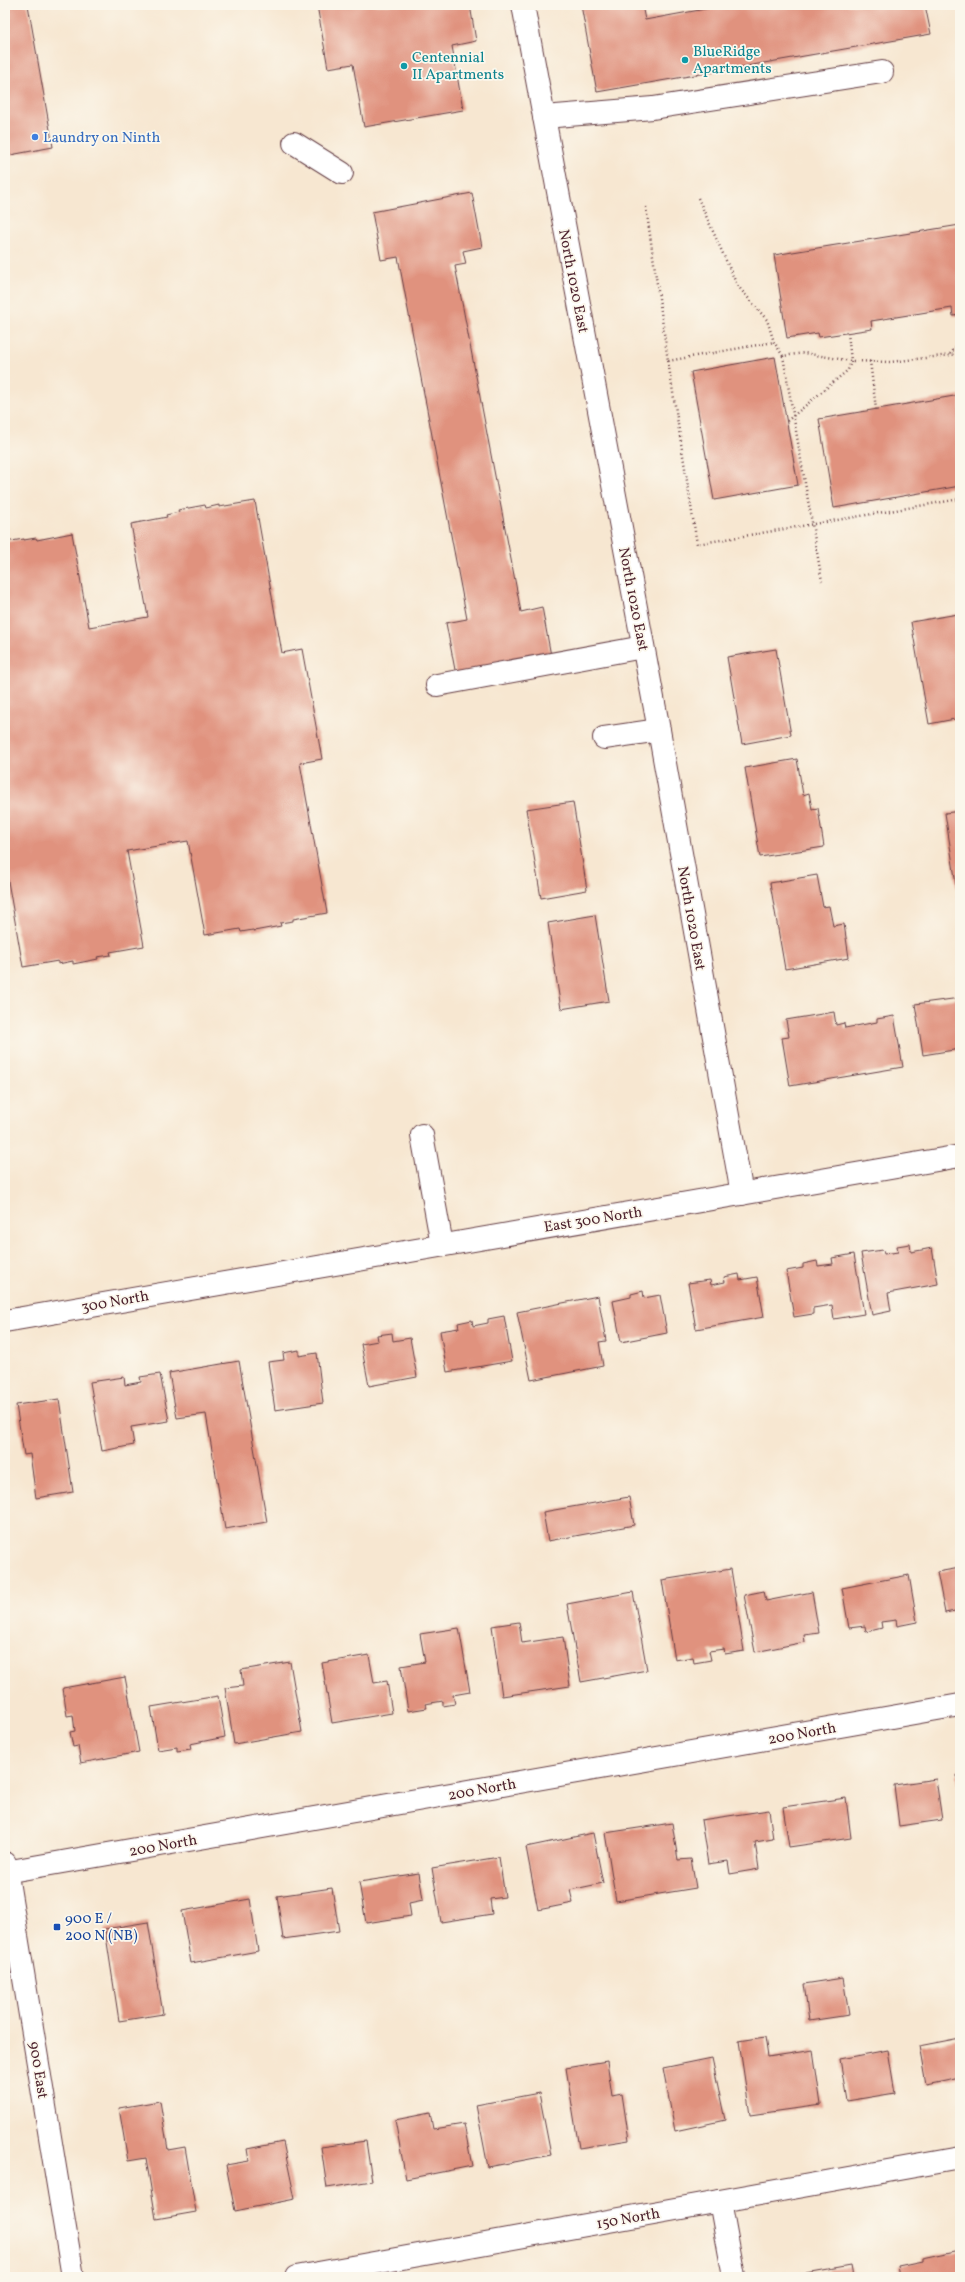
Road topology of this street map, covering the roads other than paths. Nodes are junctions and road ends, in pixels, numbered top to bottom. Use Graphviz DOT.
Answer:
graph roads {
  1 [pos="523,5"];
  2 [pos="882,72"];
  3 [pos="544,117"];
  4 [pos="294,142"];
  5 [pos="342,173"];
  6 [pos="643,646"];
  7 [pos="437,685"];
  8 [pos="659,730"];
  9 [pos="604,738"];
  10 [pos="422,1135"];
  11 [pos="960,1156"];
  12 [pos="742,1194"];
  13 [pos="442,1245"];
  14 [pos="226,1282"];
  15 [pos="5,1321"];
  16 [pos="960,1705"];
  17 [pos="6,1869"];
  18 [pos="960,2158"];
  19 [pos="720,2201"];
  20 [pos="73,2277"];
  21 [pos="296,2277"];
  22 [pos="734,2277"];
  1 -- 3 [label="street, North 1020 East"];
  2 -- 3 [label="street"];
  3 -- 6 [label="street, North 1020 East"];
  4 -- 5 [label="street"];
  6 -- 7 [label="street"];
  6 -- 8 [label="street, North 1020 East"];
  8 -- 9 [label="street"];
  8 -- 12 [label="street, North 1020 East"];
  10 -- 13 [label="street"];
  11 -- 12 [label="street, East 300 North"];
  12 -- 13 [label="street, East 300 North"];
  13 -- 14 [label="street, East 300 North"];
  14 -- 15 [label="street, 300 North"];
  16 -- 17 [label="street, 200 North"];
  17 -- 20 [label="street, 900 East"];
  18 -- 19 [label="street, 150 North"];
  19 -- 21 [label="street, 150 North"];
  19 -- 22 [label="street"];
}
